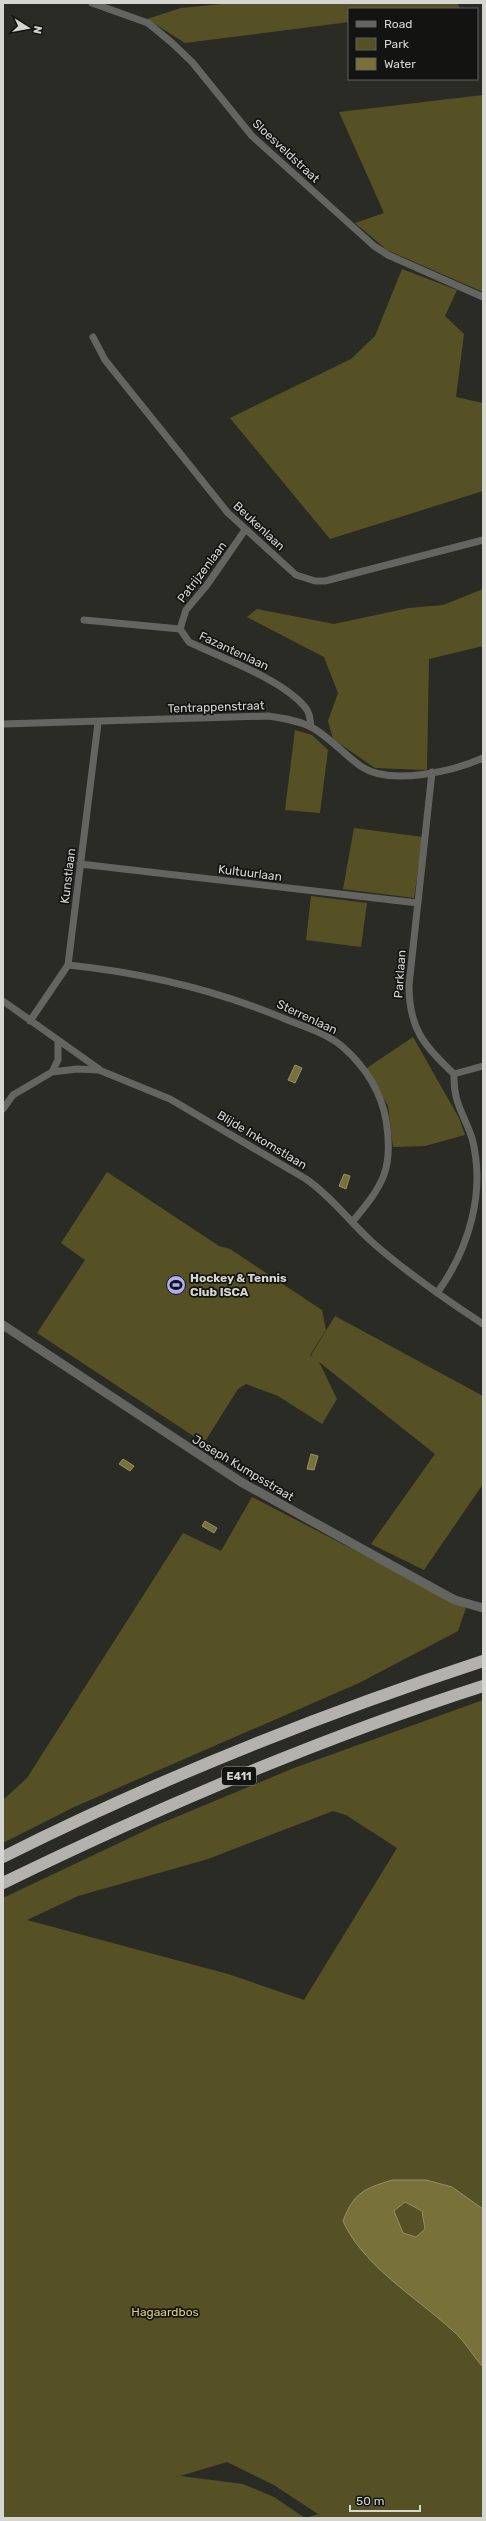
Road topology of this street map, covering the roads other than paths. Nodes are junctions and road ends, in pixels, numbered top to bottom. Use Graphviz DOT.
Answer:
graph roads {
  1 [pos="92,3"];
  2 [pos="483,297"];
  3 [pos="93,337"];
  4 [pos="245,530"];
  5 [pos="483,540"];
  6 [pos="84,620"];
  7 [pos="180,629"];
  8 [pos="98,723"];
  9 [pos="3,724"];
  10 [pos="311,726"];
  11 [pos="483,758"];
  12 [pos="432,772"];
  13 [pos="80,864"];
  14 [pos="418,903"];
  15 [pos="68,965"];
  16 [pos="3,1001"];
  17 [pos="30,1021"];
  18 [pos="58,1040"];
  19 [pos="483,1066"];
  20 [pos="99,1070"];
  21 [pos="52,1072"];
  22 [pos="454,1074"];
  23 [pos="4,1104"];
  24 [pos="353,1221"];
  25 [pos="437,1293"];
  26 [pos="483,1324"];
  27 [pos="3,1325"];
  28 [pos="483,1608"];
  29 [pos="483,1661"];
  30 [pos="483,1686"];
  31 [pos="3,1857"];
  32 [pos="3,1884"];
  1 -- 2 [label="street, Sloesveldstraat"];
  3 -- 4 [label="street, Beukenlaan"];
  4 -- 5 [label="street, Beukenlaan"];
  4 -- 7 [label="street, Patrijzenlaan"];
  6 -- 7 [label="street"];
  7 -- 10 [label="street, Fazantenlaan"];
  8 -- 9 [label="street, Tentrappenstraat"];
  8 -- 10 [label="street, Tentrappenstraat"];
  8 -- 13 [label="street, Kunstlaan"];
  10 -- 12 [label="street, Tentrappenstraat"];
  11 -- 12 [label="street, Tentrappenstraat"];
  12 -- 14 [label="street, Parklaan"];
  13 -- 14 [label="street, Kultuurlaan"];
  13 -- 15 [label="street, Kunstlaan"];
  14 -- 22 [label="street, Parklaan"];
  15 -- 17 [label="street, Kunstlaan"];
  15 -- 24 [label="street, Sterrenlaan"];
  16 -- 17 [label="street"];
  17 -- 18 [label="street"];
  18 -- 20 [label="street"];
  18 -- 21 [label="street"];
  19 -- 22 [label="street"];
  20 -- 21 [label="street, Blijde Inkomstlaan"];
  20 -- 24 [label="street, Blijde Inkomstlaan"];
  21 -- 23 [label="street, Blijde Inkomstlaan"];
  22 -- 25 [label="street"];
  24 -- 25 [label="street, Blijde Inkomstlaan"];
  25 -- 26 [label="street, Blijde Inkomstlaan"];
  27 -- 28 [label="street, Joseph Kumpsstraat"];
  29 -- 31 [label="highway, E411"];
  30 -- 32 [label="highway, E411"];
}
